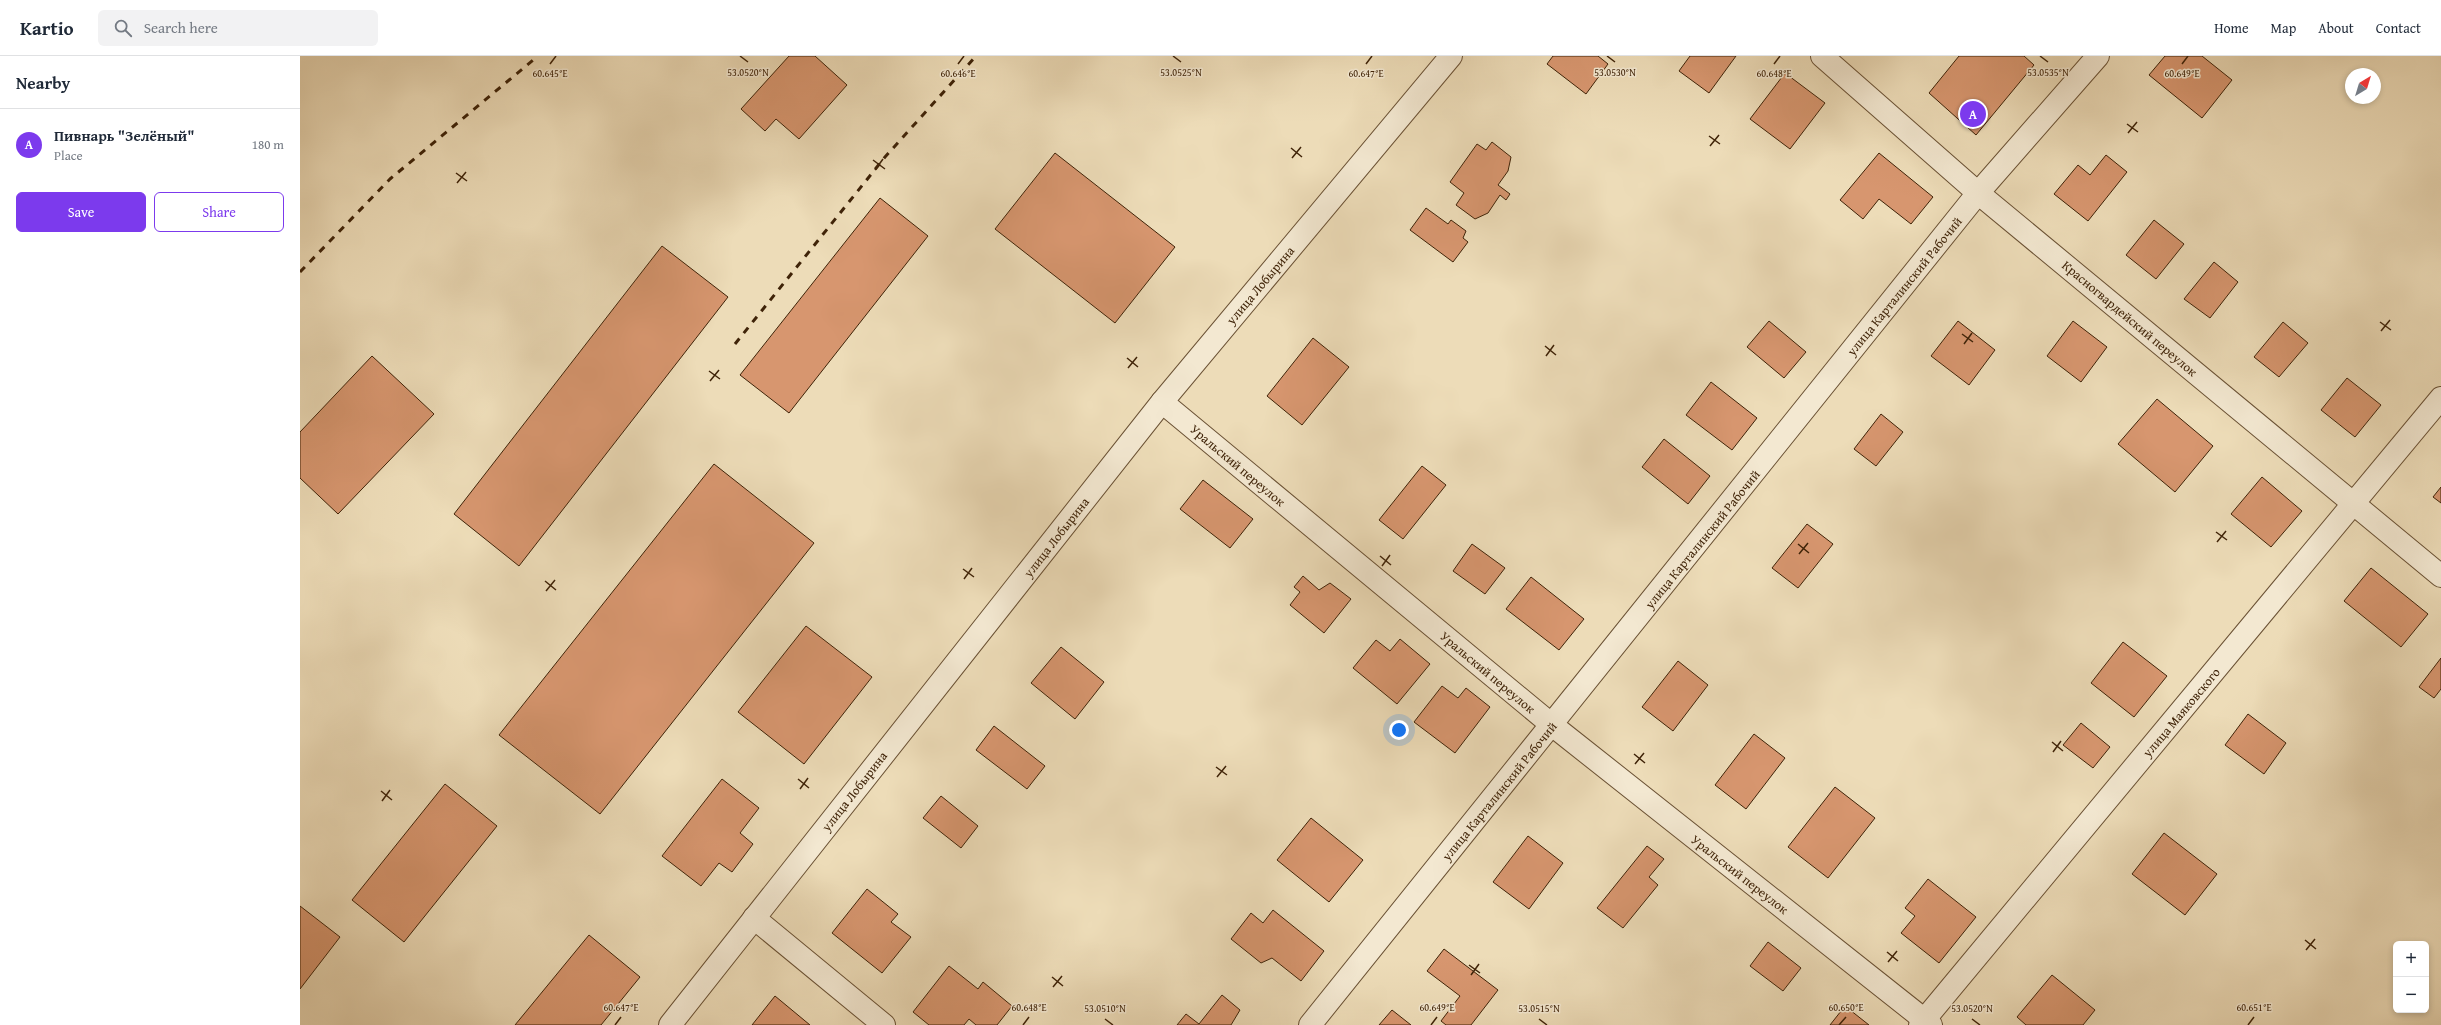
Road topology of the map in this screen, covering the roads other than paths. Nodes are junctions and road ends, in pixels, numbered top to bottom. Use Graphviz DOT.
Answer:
graph roads {
  1 [pos="1451,56"];
  2 [pos="1822,56"];
  3 [pos="2098,56"];
  4 [pos="1978,193"];
  5 [pos="2441,398"];
  6 [pos="1162,402"];
  7 [pos="2355,504"];
  8 [pos="2441,576"];
  9 [pos="1552,725"];
  10 [pos="754,918"];
  11 [pos="1925,1023"];
  12 [pos="670,1025"];
  13 [pos="884,1025"];
  14 [pos="1310,1025"];
  1 -- 6 [label="street, улица Лобырина"];
  2 -- 4 [label="street, Красногвардейский переулок"];
  3 -- 4 [label="street, улица Карталинский Рабочий"];
  4 -- 7 [label="street, Красногвардейский переулок"];
  4 -- 9 [label="street, улица Карталинский Рабочий"];
  5 -- 7 [label="street, улица Маяковского"];
  6 -- 9 [label="street, Уральский переулок"];
  6 -- 10 [label="street, улица Лобырина"];
  7 -- 8 [label="street, Красногвардейский переулок"];
  7 -- 11 [label="street, улица Маяковского"];
  9 -- 11 [label="street, Уральский переулок"];
  9 -- 14 [label="street, улица Карталинский Рабочий"];
  10 -- 12 [label="street, улица Лобырина"];
  10 -- 13 [label="street"];
}
